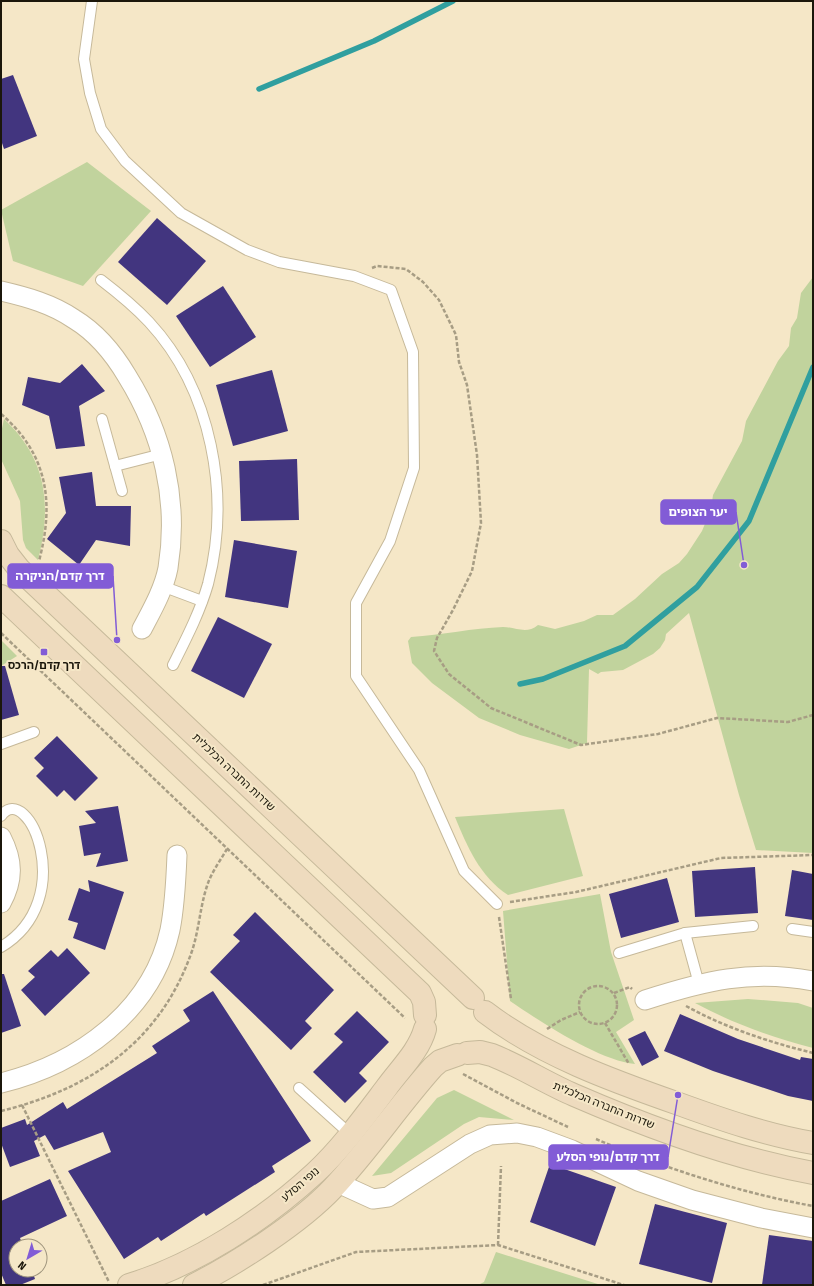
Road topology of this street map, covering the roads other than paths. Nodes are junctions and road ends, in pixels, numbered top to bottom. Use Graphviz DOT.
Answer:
graph roads {
  1 [pos="92,1"];
  2 [pos="101,280"];
  3 [pos="1,291"];
  4 [pos="102,419"];
  5 [pos="162,454"];
  6 [pos="115,466"];
  7 [pos="122,491"];
  8 [pos="1,541"];
  9 [pos="162,586"];
  10 [pos="1,596"];
  11 [pos="202,601"];
  12 [pos="142,629"];
  13 [pos="173,665"];
  14 [pos="34,732"];
  15 [pos="1,744"];
  16 [pos="1,816"];
  17 [pos="1,837"];
  18 [pos="177,855"];
  19 [pos="1,903"];
  20 [pos="497,904"];
  21 [pos="753,926"];
  22 [pos="792,929"];
  23 [pos="813,932"];
  24 [pos="686,933"];
  25 [pos="1,947"];
  26 [pos="619,953"];
  27 [pos="813,981"];
  28 [pos="699,984"];
  29 [pos="645,1000"];
  30 [pos="479,1005"];
  31 [pos="424,1026"];
  32 [pos="455,1056"];
  33 [pos="1,1083"];
  34 [pos="299,1088"];
  35 [pos="350,1134"];
  36 [pos="813,1144"];
  37 [pos="813,1173"];
  38 [pos="338,1183"];
  39 [pos="813,1228"];
  40 [pos="129,1285"];
  41 [pos="194,1285"];
  1 -- 20 [label="lane"];
  2 -- 11 [label="lane"];
  3 -- 5 [label="street"];
  4 -- 6 [label="lane"];
  5 -- 6 [label="lane"];
  5 -- 9 [label="street"];
  6 -- 7 [label="lane"];
  8 -- 30 [label="main road, שדרות החברה הכלכלית"];
  9 -- 11 [label="lane"];
  9 -- 12 [label="street"];
  10 -- 31 [label="main road"];
  11 -- 13 [label="lane"];
  14 -- 15 [label="lane"];
  16 -- 25 [label="lane"];
  17 -- 19 [label="street"];
  18 -- 33 [label="street"];
  21 -- 24 [label="lane"];
  22 -- 23 [label="lane"];
  24 -- 26 [label="lane"];
  24 -- 28 [label="lane"];
  27 -- 28 [label="street"];
  28 -- 29 [label="street"];
  30 -- 31 [label="main road"];
  30 -- 32 [label="main road"];
  30 -- 36 [label="main road, שדרות החברה הכלכלית"];
  31 -- 32 [label="main road"];
  31 -- 35 [label="main road, נופי הסלע"];
  32 -- 37 [label="main road, שדרות החברה הכלכלית"];
  32 -- 38 [label="main road"];
  34 -- 35 [label="lane"];
  35 -- 40 [label="main road, נופי הסלע"];
  38 -- 39 [label="street"];
  38 -- 41 [label="main road"];
}
